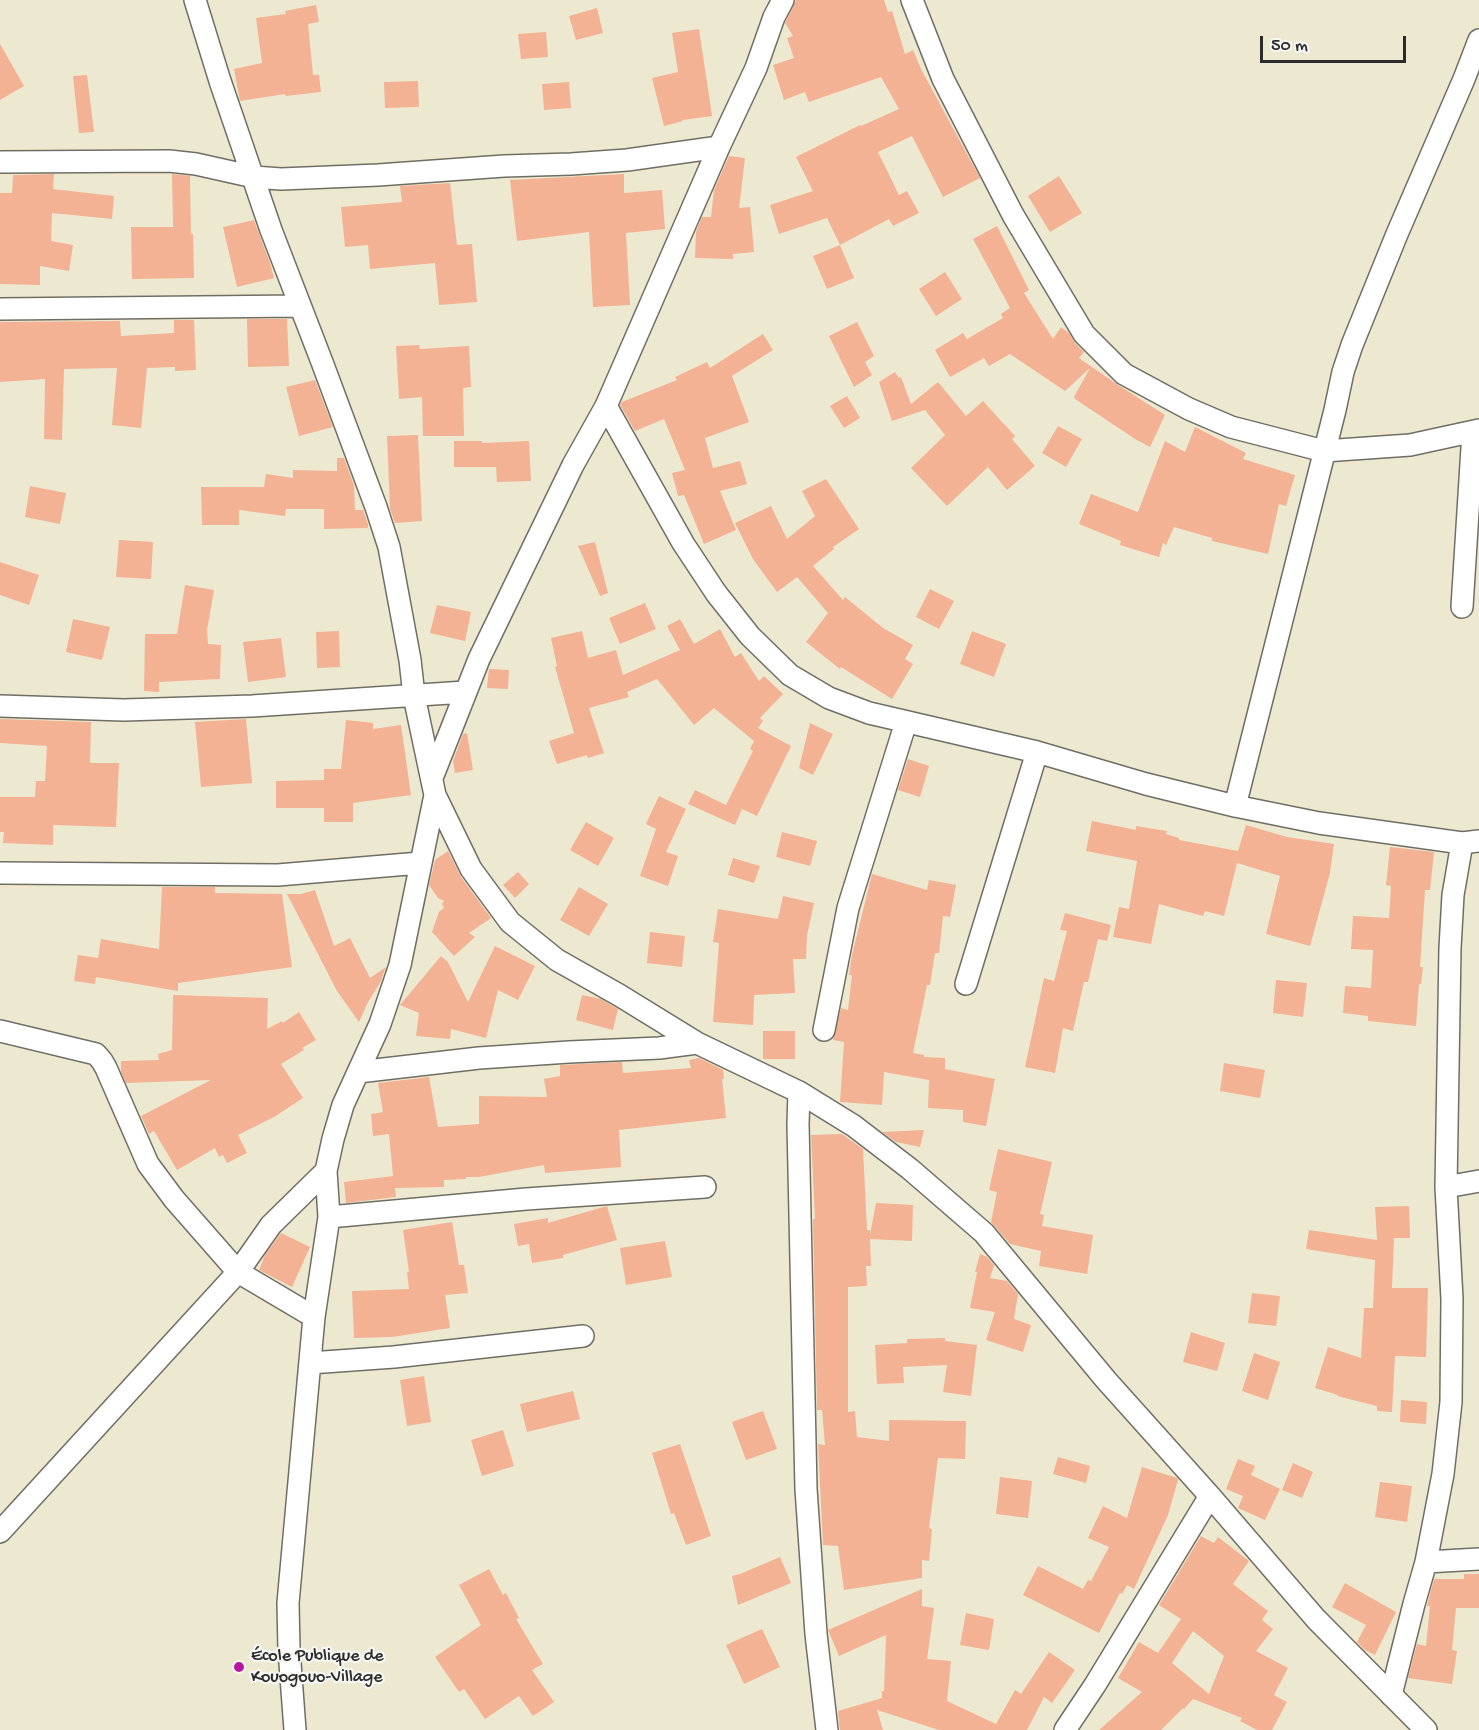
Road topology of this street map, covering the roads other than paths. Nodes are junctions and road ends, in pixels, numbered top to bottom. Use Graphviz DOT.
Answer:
graph roads {
  1 [pos="195,0"];
  2 [pos="783,0"];
  3 [pos="912,0"];
  4 [pos="1479,40"];
  5 [pos="719,147"];
  6 [pos="0,162"];
  7 [pos="254,177"];
  8 [pos="299,306"];
  9 [pos="0,309"];
  10 [pos="606,406"];
  11 [pos="1476,431"];
  12 [pos="1324,451"];
  13 [pos="1462,607"];
  14 [pos="465,692"];
  15 [pos="414,696"];
  16 [pos="0,706"];
  17 [pos="906,722"];
  18 [pos="1037,752"];
  19 [pos="433,786"];
  20 [pos="1235,806"];
  21 [pos="1470,842"];
  22 [pos="420,863"];
  23 [pos="0,873"];
  24 [pos="966,984"];
  25 [pos="824,1030"];
  26 [pos="0,1031"];
  27 [pos="697,1043"];
  28 [pos="358,1072"];
  29 [pos="799,1092"];
  30 [pos="326,1171"];
  31 [pos="1479,1182"];
  32 [pos="705,1187"];
  33 [pos="1446,1187"];
  34 [pos="329,1217"];
  35 [pos="238,1272"];
  36 [pos="314,1317"];
  37 [pos="583,1336"];
  38 [pos="310,1363"];
  39 [pos="1210,1496"];
  40 [pos="0,1532"];
  41 [pos="1479,1559"];
  42 [pos="1426,1562"];
  43 [pos="1391,1695"];
  44 [pos="295,1730"];
  45 [pos="827,1730"];
  46 [pos="1065,1730"];
  47 [pos="1426,1730"];
  1 -- 7 [label="street"];
  2 -- 5 [label="street"];
  3 -- 12 [label="street"];
  4 -- 12 [label="street"];
  5 -- 7 [label="street"];
  5 -- 10 [label="street"];
  6 -- 7 [label="street"];
  7 -- 8 [label="street"];
  8 -- 9 [label="street"];
  8 -- 15 [label="street"];
  10 -- 14 [label="street"];
  10 -- 17 [label="street"];
  11 -- 12 [label="street"];
  11 -- 13 [label="street"];
  12 -- 20 [label="street"];
  14 -- 15 [label="street"];
  14 -- 19 [label="street"];
  15 -- 16 [label="street"];
  15 -- 19 [label="street"];
  17 -- 18 [label="street"];
  17 -- 25 [label="street"];
  18 -- 20 [label="street"];
  18 -- 24 [label="street"];
  19 -- 22 [label="street"];
  19 -- 27 [label="street"];
  20 -- 21 [label="street"];
  21 -- 33 [label="street"];
  22 -- 23 [label="street"];
  22 -- 28 [label="street"];
  26 -- 35 [label="street"];
  27 -- 28 [label="street"];
  27 -- 29 [label="street"];
  28 -- 30 [label="street"];
  29 -- 39 [label="street"];
  29 -- 45 [label="street"];
  30 -- 34 [label="street"];
  30 -- 35 [label="street"];
  31 -- 33 [label="street"];
  32 -- 34 [label="street"];
  33 -- 42 [label="street"];
  34 -- 36 [label="street"];
  35 -- 36 [label="street"];
  35 -- 40 [label="street"];
  36 -- 38 [label="street"];
  37 -- 38 [label="street"];
  38 -- 44 [label="street"];
  39 -- 43 [label="street"];
  39 -- 46 [label="street"];
  41 -- 42 [label="street"];
  42 -- 43 [label="street"];
  43 -- 47 [label="street"];
}
